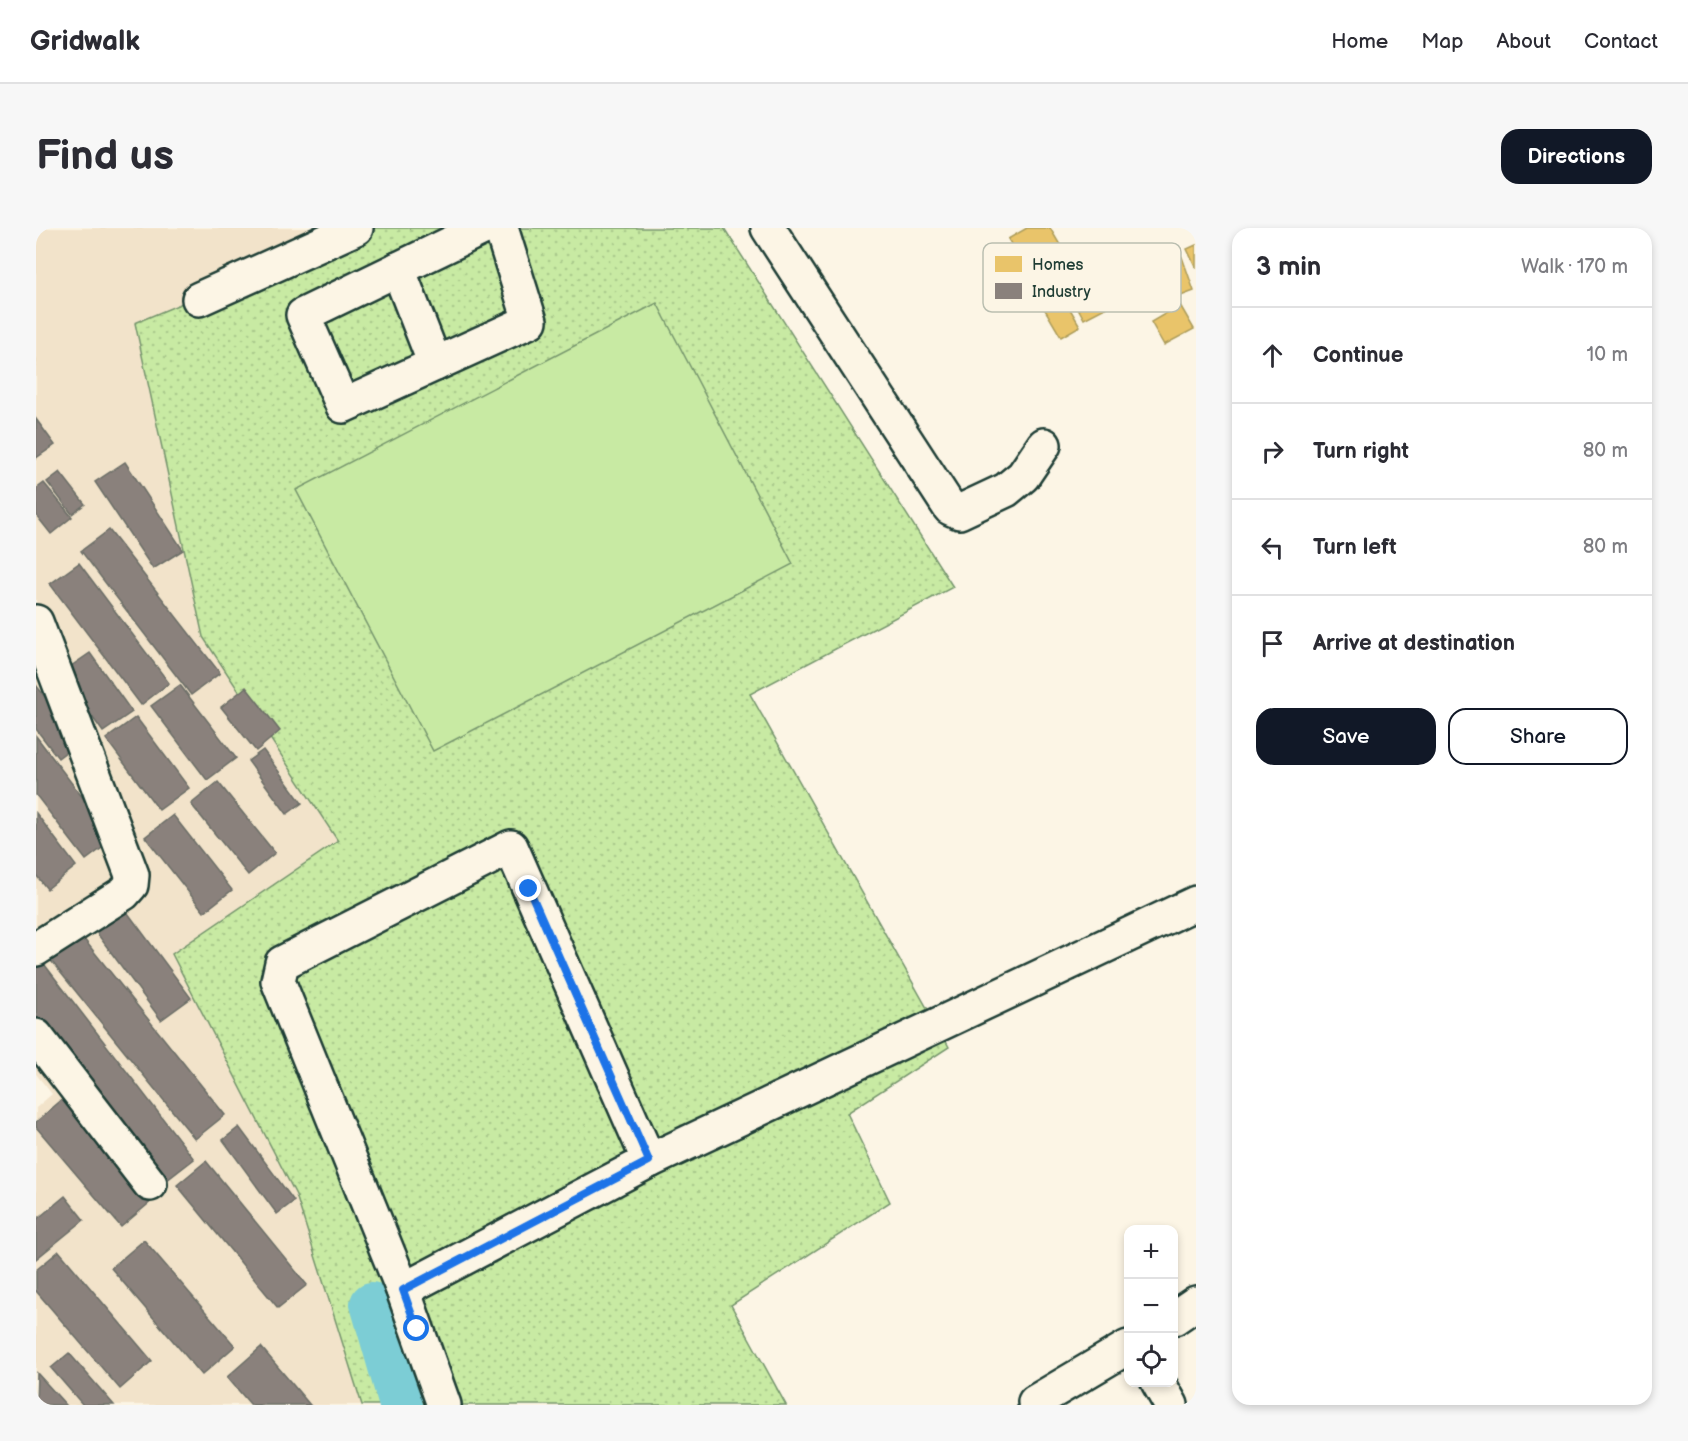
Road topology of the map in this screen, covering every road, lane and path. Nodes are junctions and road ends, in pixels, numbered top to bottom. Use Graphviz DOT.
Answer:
graph roads {
  1 [pos="356,228"];
  2 [pos="483,228"];
  3 [pos="501,228"];
  4 [pos="768,228"];
  5 [pos="398,269"];
  6 [pos="199,299"];
  7 [pos="435,364"];
  8 [pos="1044,445"];
  9 [pos="38,635"];
  10 [pos="1196,903"];
  11 [pos="36,949"];
  12 [pos="36,1036"];
  13 [pos="649,1161"];
  14 [pos="150,1184"];
  15 [pos="403,1290"];
  16 [pos="1196,1303"];
  17 [pos="1178,1315"];
  18 [pos="1124,1349"];
  19 [pos="1160,1387"];
  20 [pos="444,1405"];
  21 [pos="1037,1405"];
  22 [pos="1171,1405"];
  1 -- 6 [label="street"];
  2 -- 5 [label="street"];
  3 -- 7 [label="street"];
  4 -- 8 [label="street"];
  5 -- 7 [label="street"];
  5 -- 7 [label="street"];
  9 -- 11 [label="street"];
  10 -- 13 [label="street"];
  12 -- 14 [label="street"];
  13 -- 15 [label="street"];
  13 -- 15 [label="street"];
  15 -- 20 [label="street"];
  16 -- 17 [label="street"];
  18 -- 21 [label="street"];
  19 -- 22 [label="street"];
}
